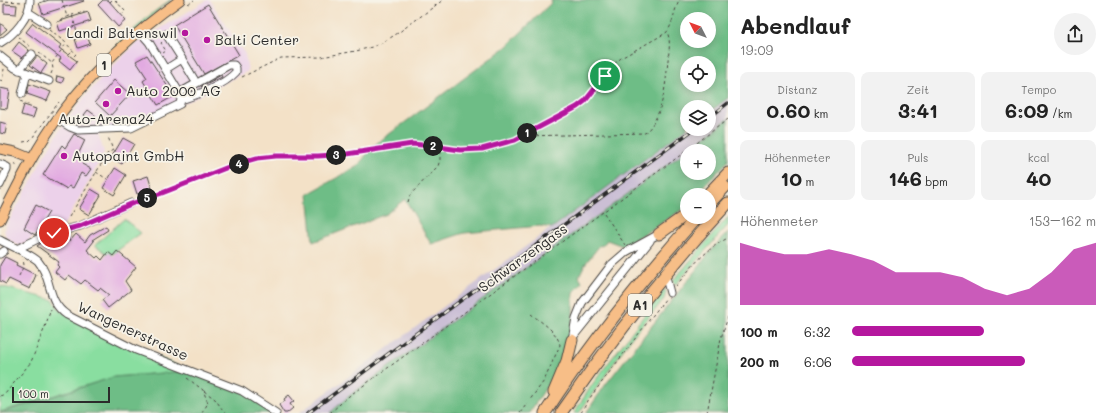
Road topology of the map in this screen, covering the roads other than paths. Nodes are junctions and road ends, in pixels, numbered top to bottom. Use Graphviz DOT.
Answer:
graph roads {
  1 [pos="180,0"];
  2 [pos="28,1"];
  3 [pos="28,12"];
  4 [pos="47,26"];
  5 [pos="140,32"];
  6 [pos="168,36"];
  7 [pos="0,44"];
  8 [pos="32,54"];
  9 [pos="0,56"];
  10 [pos="182,59"];
  11 [pos="166,69"];
  12 [pos="15,70"];
  13 [pos="27,73"];
  14 [pos="49,81"];
  15 [pos="196,81"];
  16 [pos="179,92"];
  17 [pos="202,92"];
  18 [pos="22,94"];
  19 [pos="181,100"];
  20 [pos="57,119"];
  21 [pos="0,149"];
  22 [pos="32,160"];
  23 [pos="0,164"];
  24 [pos="728,172"];
  25 [pos="728,183"];
  26 [pos="0,185"];
  27 [pos="713,188"];
  28 [pos="716,196"];
  29 [pos="728,203"];
  30 [pos="131,204"];
  31 [pos="680,219"];
  32 [pos="0,220"];
  33 [pos="691,224"];
  34 [pos="656,236"];
  35 [pos="0,240"];
  36 [pos="17,249"];
  37 [pos="665,274"];
  38 [pos="670,293"];
  39 [pos="573,339"];
  40 [pos="546,412"];
  41 [pos="276,413"];
  42 [pos="561,413"];
  1 -- 5 [label="main road, 1"];
  2 -- 3 [label="street"];
  3 -- 4 [label="street"];
  3 -- 7 [label="street"];
  5 -- 11 [label="street"];
  5 -- 20 [label="main road, 1"];
  6 -- 10 [label="street"];
  8 -- 12 [label="street"];
  9 -- 12 [label="street"];
  10 -- 11 [label="street"];
  10 -- 15 [label="street"];
  11 -- 16 [label="street"];
  12 -- 13 [label="street"];
  13 -- 14 [label="street"];
  13 -- 18 [label="street"];
  15 -- 16 [label="street"];
  15 -- 17 [label="street"];
  15 -- 17 [label="street"];
  16 -- 19 [label="street"];
  17 -- 19 [label="street"];
  19 -- 20 [label="street"];
  20 -- 22 [label="main road, 1"];
  21 -- 22 [label="main road"];
  22 -- 32 [label="main road, 1"];
  23 -- 26 [label="street"];
  24 -- 27 [label="highway"];
  25 -- 28 [label="highway"];
  29 -- 37 [label="highway, A1"];
  30 -- 36 [label="street"];
  31 -- 34 [label="highway"];
  33 -- 40 [label="highway, A1"];
  34 -- 39 [label="street"];
  34 -- 39 [label="street"];
  35 -- 36 [label="street, Wangenerstrasse"];
  36 -- 41 [label="street, Wangenerstrasse"];
  37 -- 38 [label="street"];
  37 -- 42 [label="highway, A1"];
  39 -- 40 [label="highway, A1"];
}
